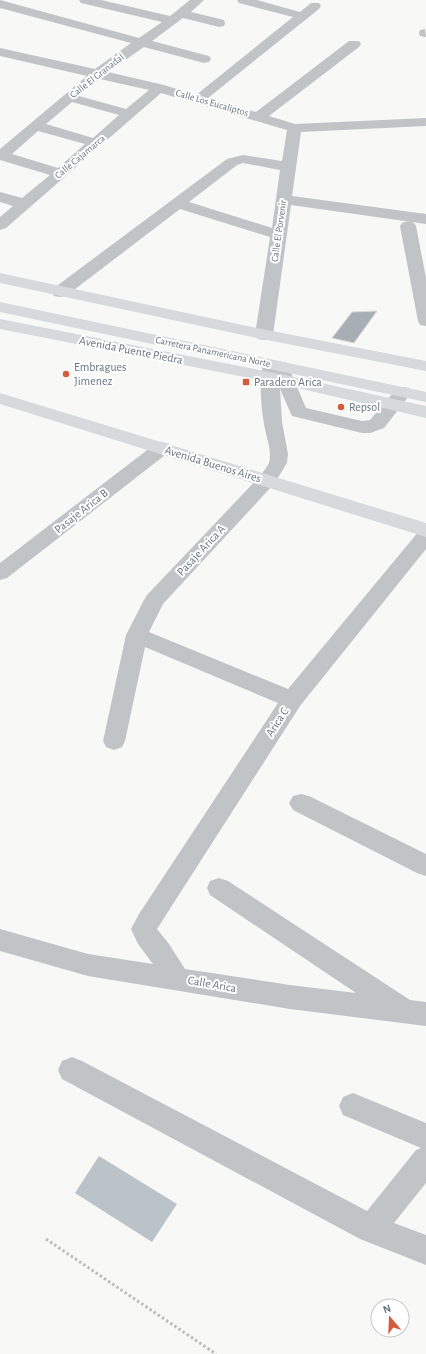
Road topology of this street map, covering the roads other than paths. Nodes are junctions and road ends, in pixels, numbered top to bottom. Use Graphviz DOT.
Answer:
graph roads {
  1 [pos="85,0"];
  2 [pos="195,0"];
  3 [pos="243,0"];
  4 [pos="259,2"];
  5 [pos="0,4"];
  6 [pos="315,6"];
  7 [pos="302,16"];
  8 [pos="177,17"];
  9 [pos="219,23"];
  10 [pos="142,42"];
  11 [pos="354,44"];
  12 [pos="0,52"];
  13 [pos="204,59"];
  14 [pos="97,74"];
  15 [pos="160,88"];
  16 [pos="68,97"];
  17 [pos="200,99"];
  18 [pos="129,114"];
  19 [pos="259,117"];
  20 [pos="426,122"];
  21 [pos="36,126"];
  22 [pos="294,128"];
  23 [pos="96,143"];
  24 [pos="1,155"];
  25 [pos="288,167"];
  26 [pos="60,173"];
  27 [pos="0,197"];
  28 [pos="284,199"];
  29 [pos="177,203"];
  30 [pos="24,204"];
  31 [pos="426,219"];
  32 [pos="0,225"];
  33 [pos="408,226"];
  34 [pos="279,235"];
  35 [pos="0,278"];
  36 [pos="60,292"];
  37 [pos="0,298"];
  38 [pos="0,307"];
  39 [pos="426,321"];
  40 [pos="0,324"];
  41 [pos="264,335"];
  42 [pos="426,366"];
  43 [pos="277,372"];
  44 [pos="426,384"];
  45 [pos="426,397"];
  46 [pos="0,398"];
  47 [pos="397,398"];
  48 [pos="426,412"];
  49 [pos="162,448"];
  50 [pos="267,480"];
  51 [pos="426,530"];
  52 [pos="426,536"];
  53 [pos="0,573"];
  54 [pos="137,635"];
  55 [pos="292,700"];
  56 [pos="114,741"];
  57 [pos="301,803"];
  58 [pos="426,866"];
  59 [pos="219,888"];
  60 [pos="0,940"];
  61 [pos="176,978"];
  62 [pos="416,1013"];
  63 [pos="72,1070"];
  64 [pos="354,1106"];
  65 [pos="426,1137"];
  66 [pos="426,1160"];
  67 [pos="371,1229"];
  68 [pos="426,1250"];
  1 -- 8 [label="street"];
  2 -- 8 [label="street, Calle El Granadal"];
  3 -- 4 [label="street"];
  4 -- 7 [label="street"];
  5 -- 10 [label="street"];
  6 -- 7 [label="street"];
  7 -- 17 [label="street"];
  8 -- 9 [label="street"];
  8 -- 10 [label="street, Calle El Granadal"];
  10 -- 13 [label="street"];
  10 -- 14 [label="street, Calle El Granadal"];
  11 -- 19 [label="street"];
  12 -- 14 [label="street, Calle Los Eucaliptos"];
  14 -- 15 [label="street, Calle Los Eucaliptos"];
  14 -- 16 [label="street, Calle El Granadal"];
  15 -- 17 [label="street, Calle Los Eucaliptos"];
  15 -- 18 [label="street, Calle Cajamarca"];
  16 -- 18 [label="street"];
  16 -- 21 [label="street, Calle El Granadal"];
  17 -- 19 [label="street, Calle Los Eucaliptos"];
  18 -- 23 [label="street, Calle Cajamarca"];
  19 -- 22 [label="street, Calle Los Eucaliptos"];
  20 -- 22 [label="street, Calle Los Eucaliptos"];
  21 -- 23 [label="street"];
  21 -- 24 [label="street, Calle El Granadal"];
  22 -- 25 [label="street, Calle El Porvenir"];
  23 -- 26 [label="street, Calle Cajamarca"];
  24 -- 26 [label="street"];
  25 -- 28 [label="street, Calle El Porvenir"];
  25 -- 29 [label="street"];
  26 -- 30 [label="street, Calle Cajamarca"];
  27 -- 30 [label="street"];
  28 -- 31 [label="street"];
  28 -- 34 [label="street, Calle El Porvenir"];
  29 -- 34 [label="street"];
  29 -- 36 [label="street"];
  30 -- 32 [label="street, Calle Cajamarca"];
  33 -- 39 [label="street"];
  34 -- 41 [label="street, Calle El Porvenir"];
  35 -- 36 [label="main road"];
  36 -- 41 [label="main road"];
  37 -- 44 [label="main road, Carretera Panamericana Norte"];
  38 -- 43 [label="main road, Carretera Panamericana Norte"];
  40 -- 43 [label="main road, Avenida Puente Piedra"];
  41 -- 42 [label="main road"];
  43 -- 47 [label="main road, Avenida Puente Piedra"];
  43 -- 47 [label="street"];
  43 -- 50 [label="street, Pasaje Arica A"];
  45 -- 47 [label="main road"];
  46 -- 49 [label="main road, Avenida Buenos Aires"];
  47 -- 48 [label="main road, Avenida Puente Piedra"];
  49 -- 50 [label="main road, Avenida Buenos Aires"];
  49 -- 53 [label="street, Pasaje Arica B"];
  50 -- 51 [label="main road, Avenida Buenos Aires"];
  50 -- 54 [label="street, Pasaje Arica A"];
  52 -- 55 [label="street, Arica C"];
  54 -- 55 [label="street"];
  54 -- 56 [label="street, Pasaje Arica A"];
  55 -- 61 [label="street, Arica C"];
  57 -- 58 [label="street"];
  59 -- 62 [label="street"];
  60 -- 61 [label="street, Calle Arica"];
  61 -- 62 [label="street, Calle Arica"];
  63 -- 67 [label="street"];
  64 -- 65 [label="street"];
  66 -- 67 [label="street"];
  67 -- 68 [label="street"];
}
